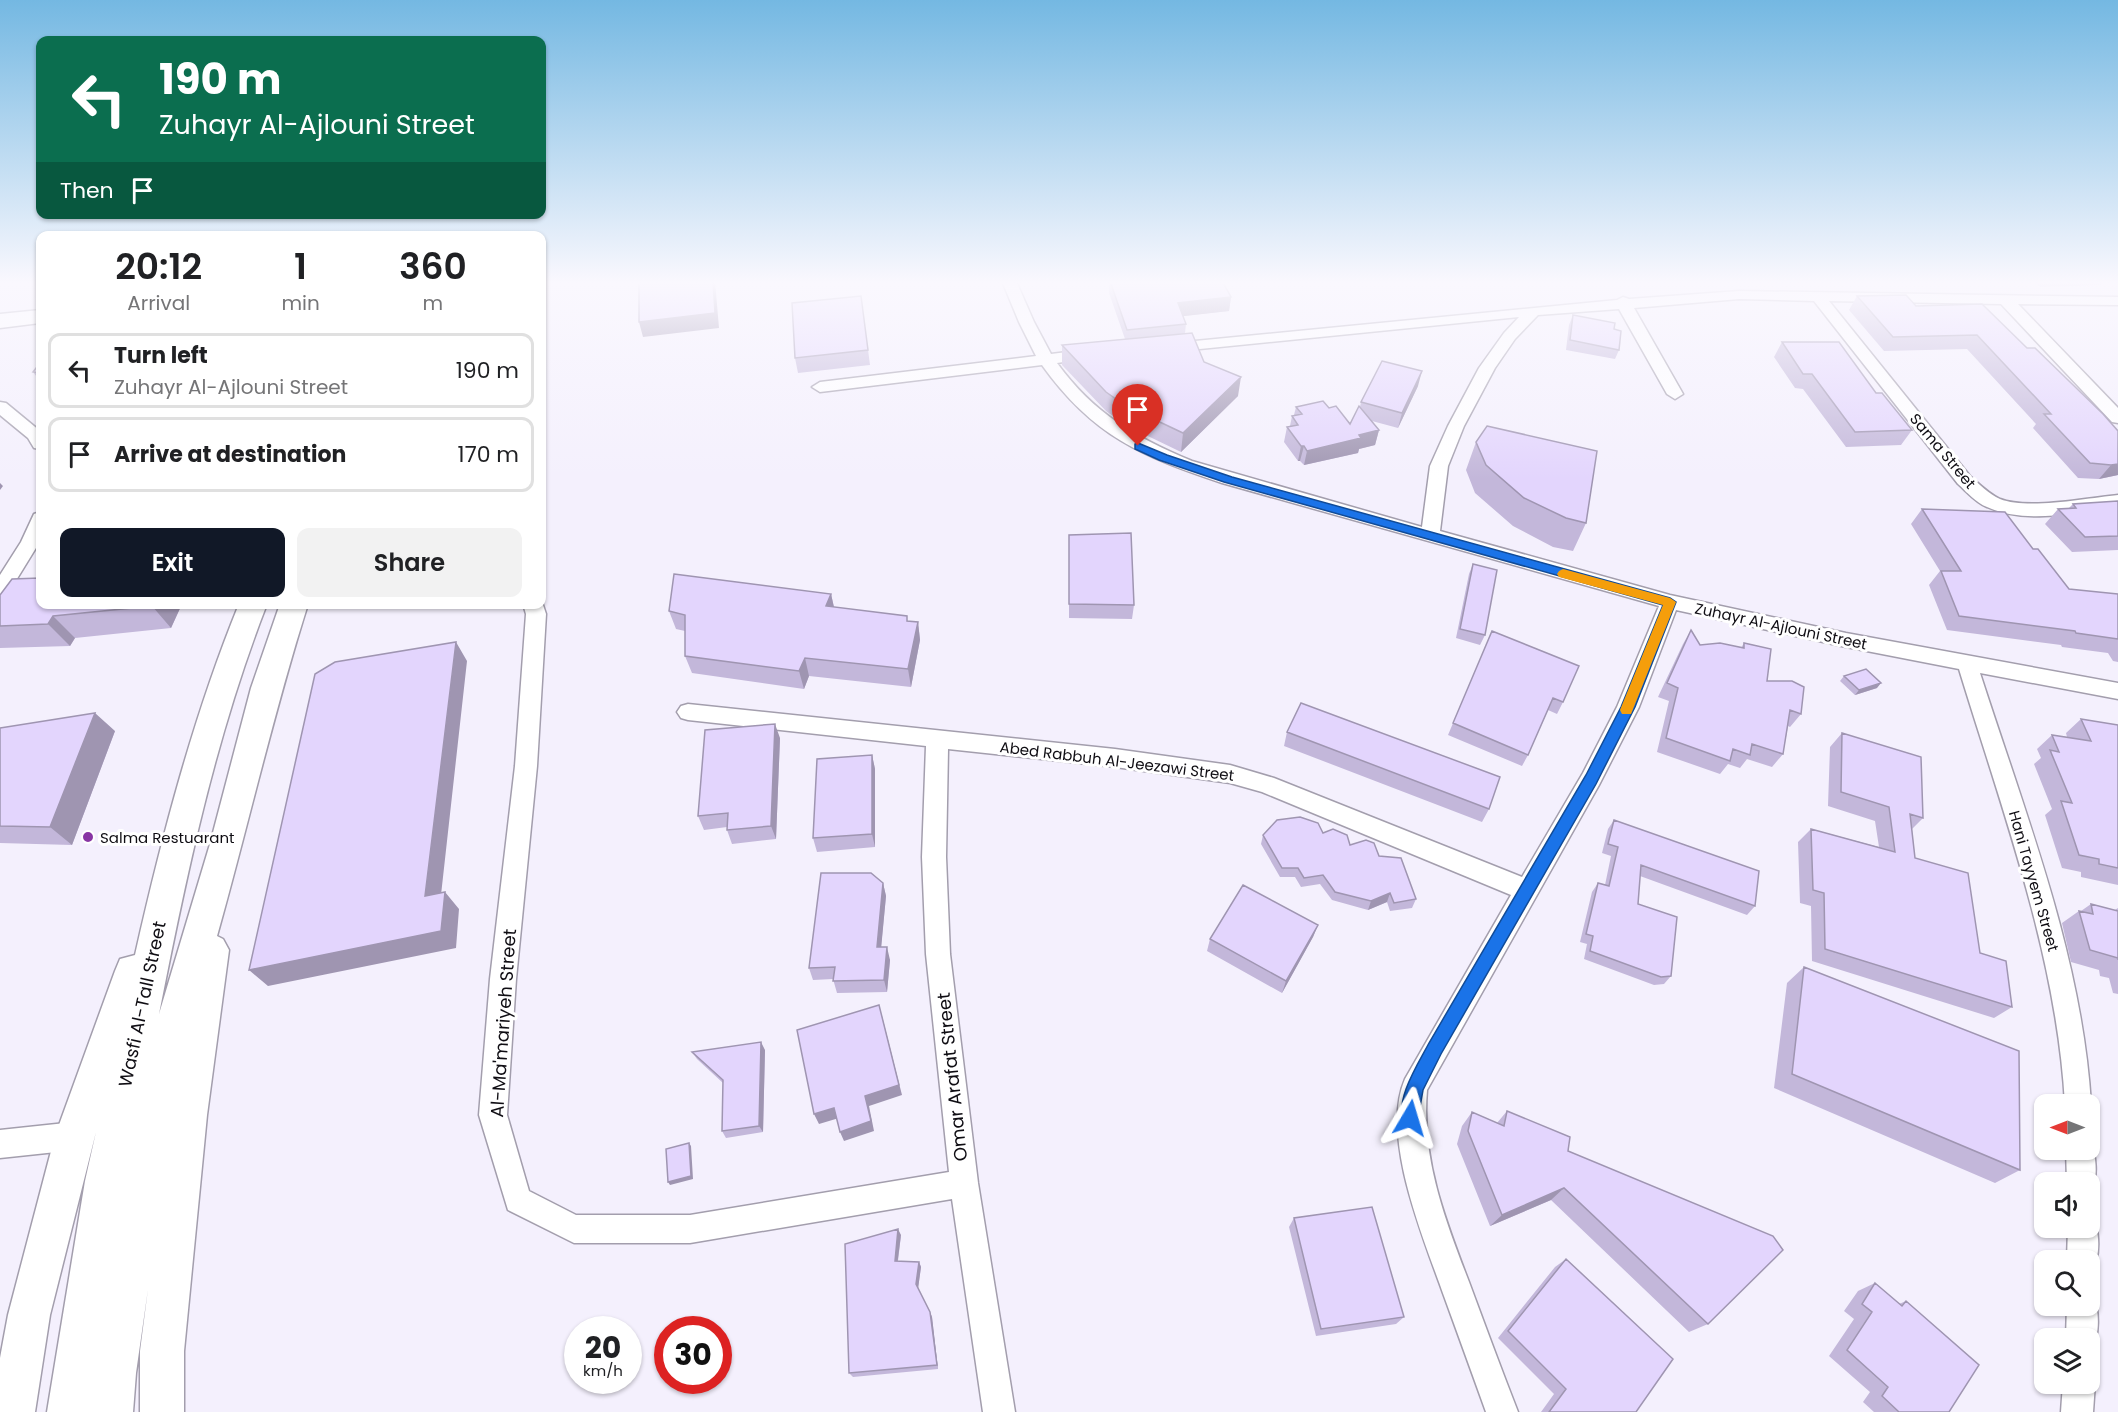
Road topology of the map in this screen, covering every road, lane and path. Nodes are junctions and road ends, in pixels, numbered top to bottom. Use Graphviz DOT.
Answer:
graph roads {
  1 [pos="1039,347"];
  2 [pos="1161,347"];
  3 [pos="1501,347"];
  4 [pos="1648,347"];
  5 [pos="1857,347"];
  6 [pos="2051,347"];
  7 [pos="1150,348"];
  8 [pos="1103,353"];
  9 [pos="1045,359"];
  10 [pos="820,387"];
  11 [pos="1675,394"];
  12 [pos="3,413"];
  13 [pos="2118,418"];
  14 [pos="36,437"];
  15 [pos="2118,501"];
  16 [pos="36,528"];
  17 [pos="1430,534"];
  18 [pos="0,590"];
  19 [pos="1670,602"];
  20 [pos="251,609"];
  21 [pos="292,609"];
  22 [pos="534,609"];
  23 [pos="1967,663"];
  24 [pos="2118,691"];
  25 [pos="688,712"];
  26 [pos="937,740"];
  27 [pos="226,844"];
  28 [pos="173,860"];
  29 [pos="1526,890"];
  30 [pos="2078,1094"];
  31 [pos="75,1136"];
  32 [pos="0,1144"];
  33 [pos="964,1183"];
  34 [pos="123,1186"];
  35 [pos="2079,1394"];
  36 [pos="14,1412"];
  37 [pos="69,1412"];
  38 [pos="111,1412"];
  39 [pos="162,1412"];
  40 [pos="999,1412"];
  41 [pos="1502,1412"];
  42 [pos="2078,1412"];
  1 -- 9 [label="street, Zuhayr Al-Ajlouni Street"];
  2 -- 7 [label="street"];
  3 -- 17 [label="street"];
  4 -- 11 [label="street"];
  5 -- 15 [label="street, Sama Street"];
  6 -- 13 [label="street"];
  8 -- 9 [label="street"];
  9 -- 10 [label="street"];
  9 -- 17 [label="street, Zuhayr Al-Ajlouni Street"];
  12 -- 14 [label="street"];
  16 -- 18 [label="street"];
  17 -- 19 [label="street, Zuhayr Al-Ajlouni Street"];
  19 -- 23 [label="street, Zuhayr Al-Ajlouni Street"];
  19 -- 29 [label="street"];
  20 -- 28 [label="main road, Wasfi Al-Tall Street"];
  21 -- 27 [label="main road, Wasfi Al-Tall Street"];
  22 -- 33 [label="street, Al-Ma'mariyeh Street"];
  23 -- 24 [label="street, Zuhayr Al-Ajlouni Street"];
  23 -- 30 [label="street, Hani Tayyem Street"];
  25 -- 26 [label="street, Abed Rabbuh Al-Jeezawi Street"];
  26 -- 29 [label="street, Abed Rabbuh Al-Jeezawi Street"];
  26 -- 33 [label="street, Omar Arafat Street"];
  27 -- 34 [label="main road, Wasfi Al-Tall Street"];
  27 -- 39 [label="main road"];
  28 -- 31 [label="main road"];
  28 -- 34 [label="main road, Wasfi Al-Tall Street"];
  29 -- 41 [label="street"];
  31 -- 32 [label="street"];
  31 -- 36 [label="main road"];
  33 -- 40 [label="street, Omar Arafat Street"];
  34 -- 37 [label="main road, Wasfi Al-Tall Street"];
  34 -- 38 [label="main road, Wasfi Al-Tall Street"];
  35 -- 42 [label="street"];
}
